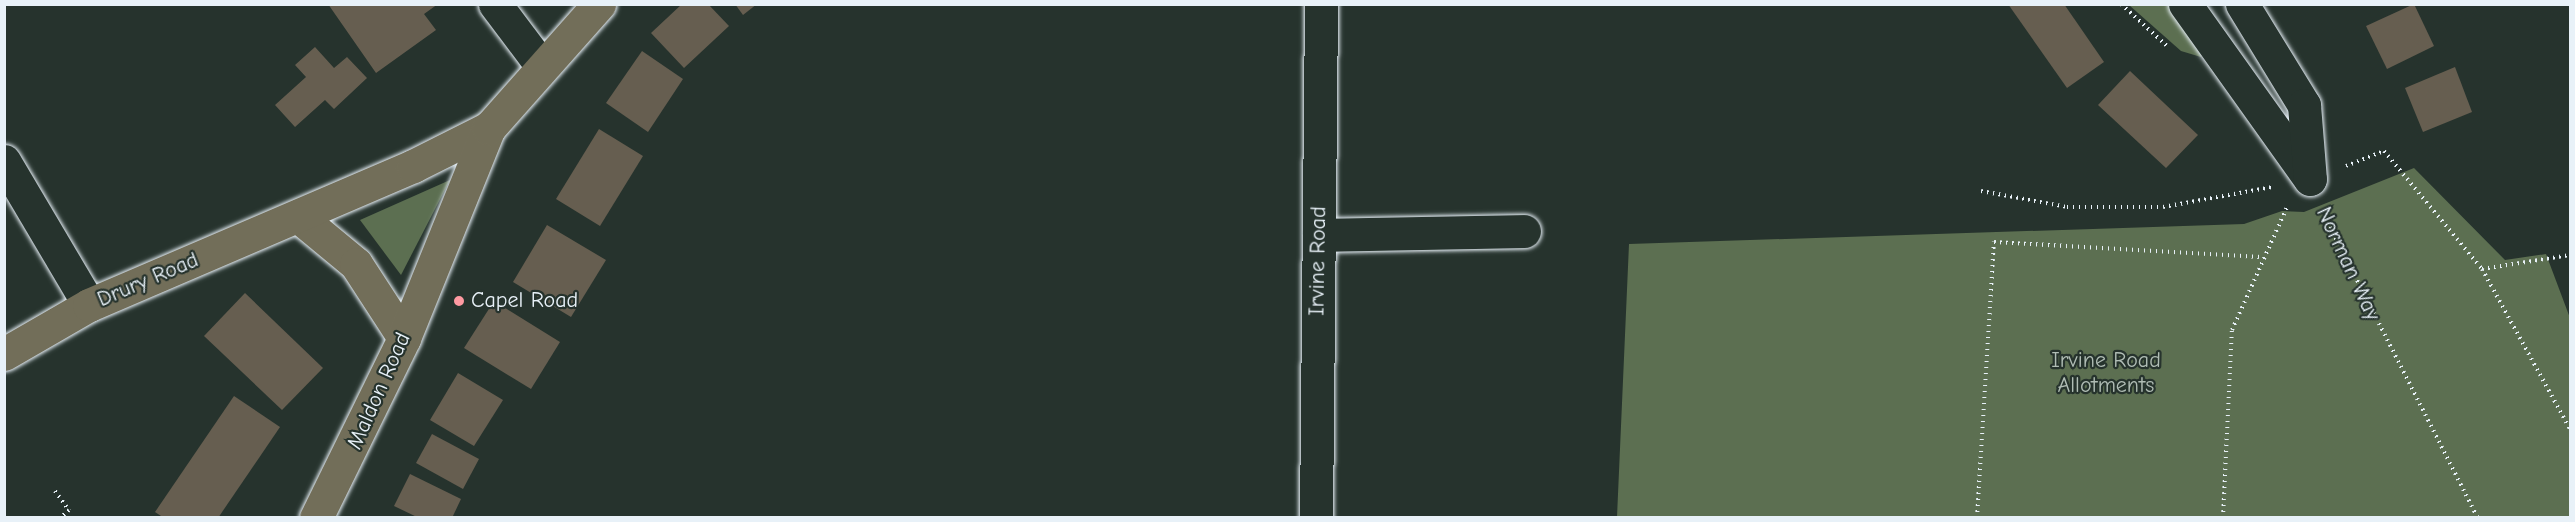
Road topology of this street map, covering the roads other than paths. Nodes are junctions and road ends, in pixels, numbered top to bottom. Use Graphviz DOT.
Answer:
graph roads {
  1 [pos="495,4"];
  2 [pos="599,4"];
  3 [pos="1321,4"];
  4 [pos="2185,4"];
  5 [pos="2242,4"];
  6 [pos="541,65"];
  7 [pos="489,128"];
  8 [pos="4,161"];
  9 [pos="298,216"];
  10 [pos="1524,231"];
  11 [pos="1318,235"];
  12 [pos="88,305"];
  13 [pos="404,338"];
  14 [pos="4,354"];
  15 [pos="316,518"];
  16 [pos="1316,518"];
  1 -- 6 [label="street"];
  2 -- 6 [label="main road"];
  3 -- 11 [label="street, Irvine Road"];
  4 -- 5 [label="street, Norman Way"];
  6 -- 7 [label="main road"];
  7 -- 9 [label="main road, Drury Road"];
  7 -- 13 [label="main road, Maldon Road"];
  8 -- 12 [label="street"];
  9 -- 12 [label="main road, Drury Road"];
  9 -- 13 [label="main road"];
  10 -- 11 [label="street"];
  11 -- 16 [label="street, Irvine Road"];
  12 -- 14 [label="main road, Drury Road"];
  13 -- 15 [label="main road, Maldon Road"];
}
